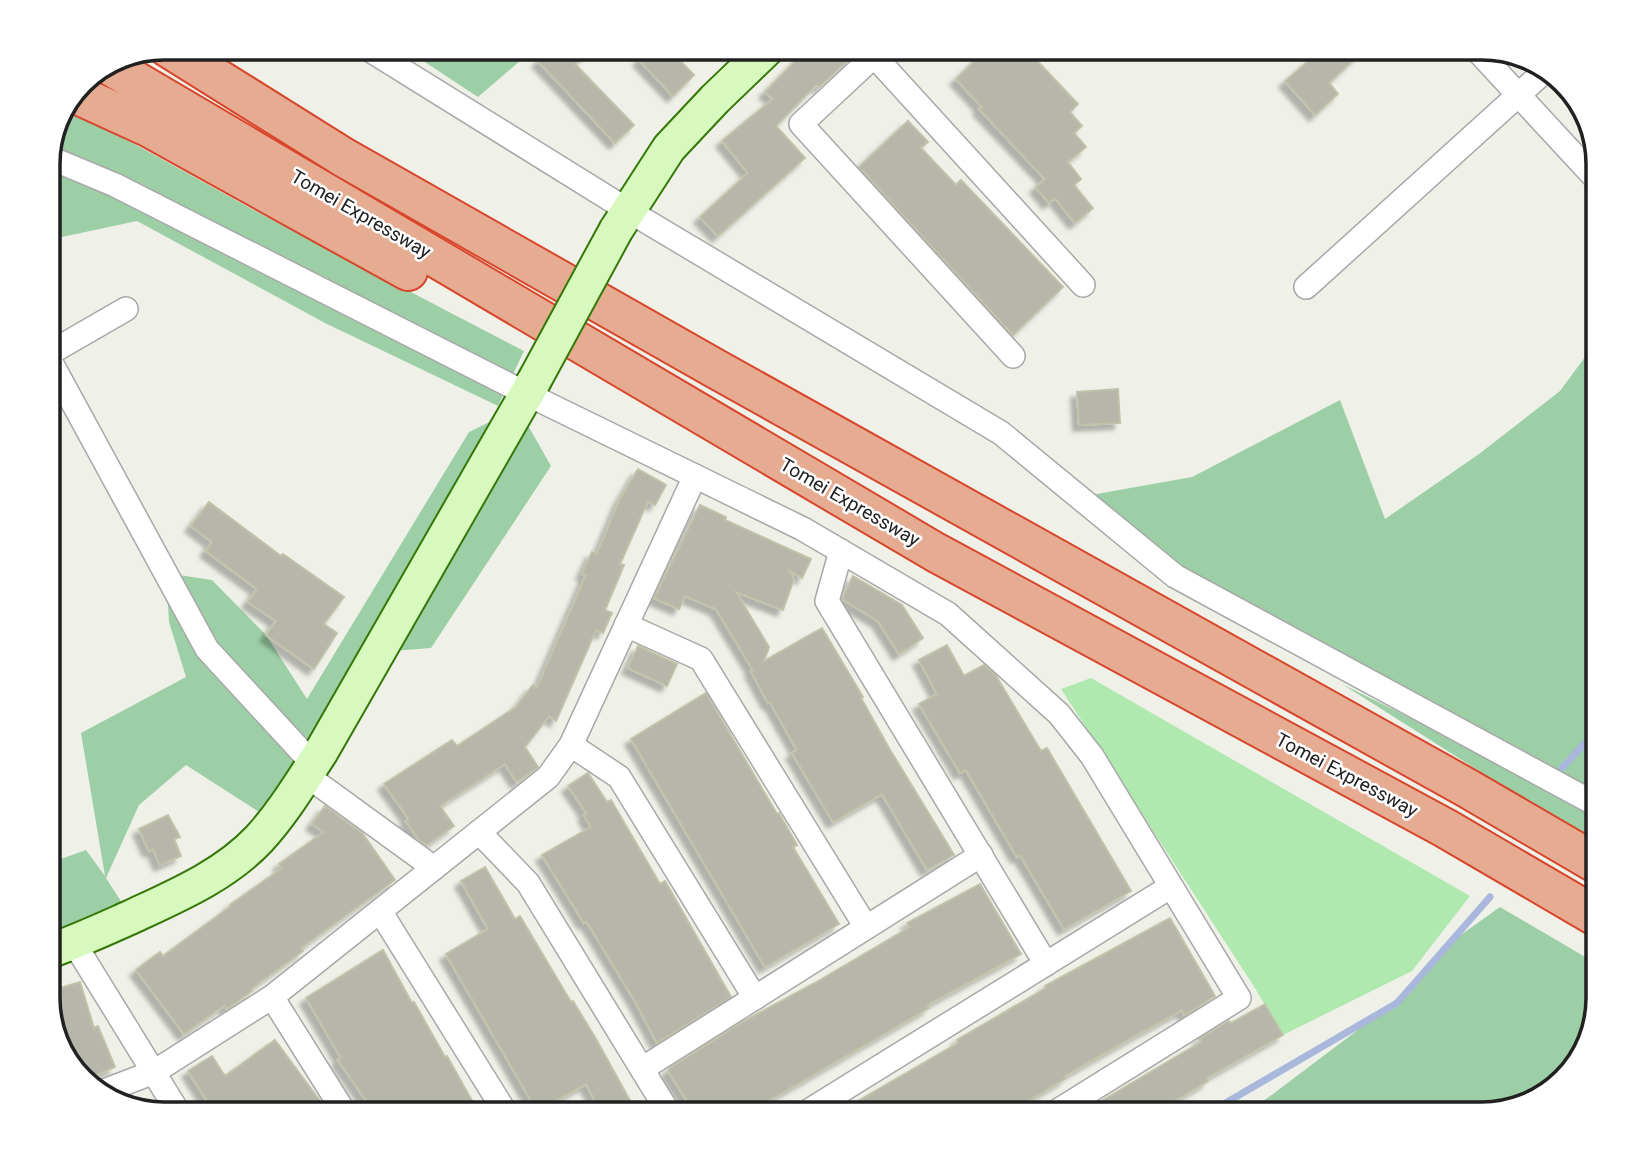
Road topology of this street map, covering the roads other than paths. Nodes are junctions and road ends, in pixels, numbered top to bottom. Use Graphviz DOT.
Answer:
graph roads {
  1 [pos="186,59"];
  2 [pos="383,59"];
  3 [pos="757,59"];
  4 [pos="862,59"];
  5 [pos="877,59"];
  6 [pos="1485,59"];
  7 [pos="118,70"];
  8 [pos="1539,76"];
  9 [pos="1518,96"];
  10 [pos="83,97"];
  11 [pos="60,162"];
  12 [pos="1586,168"];
  13 [pos="623,221"];
  14 [pos="1083,285"];
  15 [pos="1306,288"];
  16 [pos="126,309"];
  17 [pos="60,349"];
  18 [pos="1013,356"];
  19 [pos="60,378"];
  20 [pos="530,387"];
  21 [pos="695,476"];
  22 [pos="841,551"];
  23 [pos="935,552"];
  24 [pos="626,625"];
  25 [pos="571,745"];
  26 [pos="309,770"];
  27 [pos="1586,799"];
  28 [pos="479,832"];
  29 [pos="981,855"];
  30 [pos="1586,857"];
  31 [pos="434,868"];
  32 [pos="1170,887"];
  33 [pos="1586,910"];
  34 [pos="380,911"];
  35 [pos="866,927"];
  36 [pos="61,948"];
  37 [pos="1046,964"];
  38 [pos="272,997"];
  39 [pos="755,998"];
  40 [pos="642,1069"];
  41 [pos="154,1072"];
  42 [pos="112,1088"];
  43 [pos="172,1102"];
  44 [pos="338,1102"];
  45 [pos="499,1102"];
  46 [pos="662,1102"];
  47 [pos="829,1102"];
  48 [pos="1072,1102"];
  1 -- 30 [label="highway"];
  2 -- 13 [label="street"];
  3 -- 13 [label="street"];
  4 -- 18 [label="street"];
  5 -- 14 [label="street"];
  6 -- 9 [label="street"];
  7 -- 23 [label="highway, Tomei Expressway"];
  8 -- 9 [label="street"];
  9 -- 12 [label="street"];
  9 -- 15 [label="street"];
  10 -- 23 [label="highway"];
  11 -- 20 [label="street"];
  13 -- 20 [label="street, bridge"];
  13 -- 27 [label="street"];
  16 -- 17 [label="street"];
  19 -- 26 [label="street"];
  20 -- 21 [label="street"];
  20 -- 26 [label="street"];
  21 -- 22 [label="street"];
  21 -- 24 [label="street"];
  22 -- 29 [label="street"];
  22 -- 32 [label="street"];
  23 -- 33 [label="highway, Tomei Expressway"];
  24 -- 25 [label="street"];
  24 -- 35 [label="street"];
  25 -- 28 [label="street"];
  25 -- 39 [label="street"];
  26 -- 31 [label="street"];
  26 -- 36 [label="street"];
  28 -- 31 [label="street"];
  28 -- 40 [label="street"];
  29 -- 35 [label="street"];
  29 -- 37 [label="street"];
  31 -- 34 [label="street"];
  32 -- 37 [label="street"];
  32 -- 48 [label="street"];
  34 -- 38 [label="street"];
  34 -- 45 [label="street"];
  35 -- 39 [label="street"];
  36 -- 41 [label="street"];
  37 -- 47 [label="street"];
  38 -- 41 [label="street"];
  38 -- 44 [label="street"];
  39 -- 40 [label="street"];
  40 -- 46 [label="street"];
  41 -- 42 [label="street"];
  41 -- 43 [label="street"];
}
